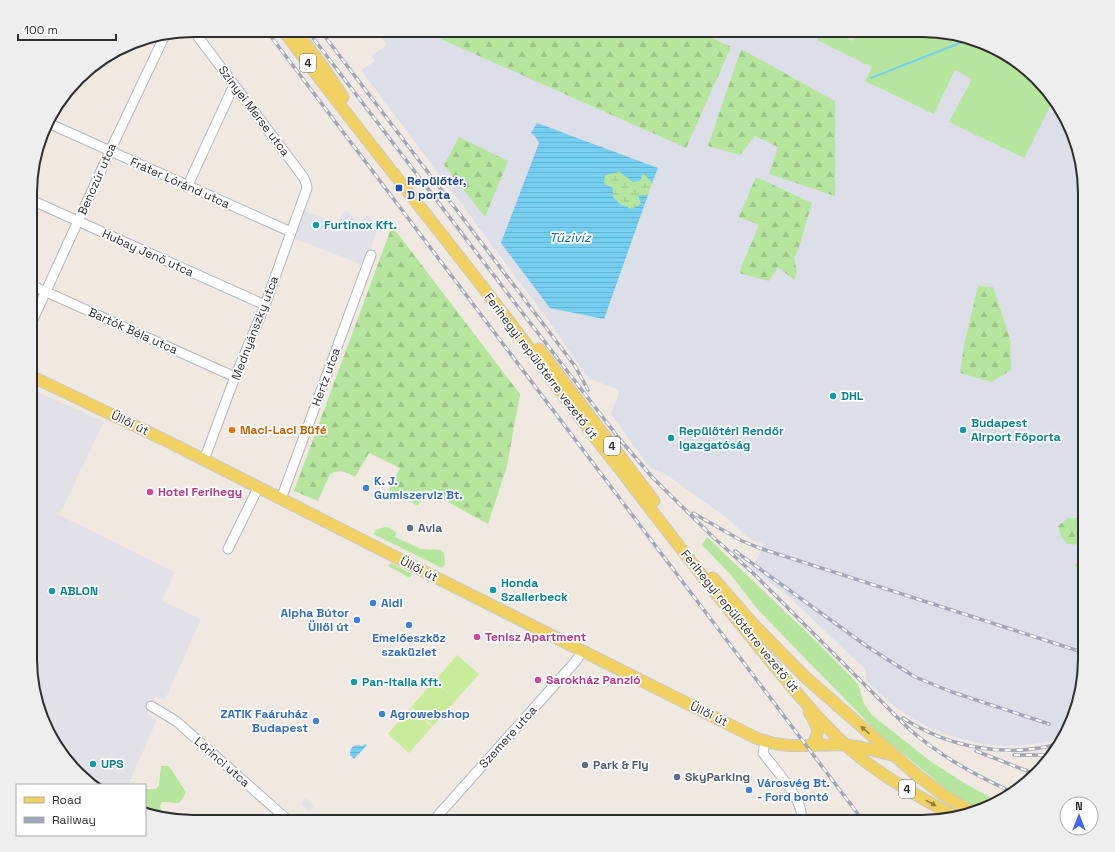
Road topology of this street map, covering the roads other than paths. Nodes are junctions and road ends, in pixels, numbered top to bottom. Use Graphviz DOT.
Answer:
graph roads {
  1 [pos="198,37"];
  2 [pos="288,37"];
  3 [pos="300,37"];
  4 [pos="163,40"];
  5 [pos="234,85"];
  6 [pos="53,125"];
  7 [pos="110,151"];
  8 [pos="187,187"];
  9 [pos="305,194"];
  10 [pos="37,203"];
  11 [pos="78,221"];
  12 [pos="291,232"];
  13 [pos="370,255"];
  14 [pos="37,288"];
  15 [pos="46,292"];
  16 [pos="265,305"];
  17 [pos="37,311"];
  18 [pos="235,377"];
  19 [pos="37,379"];
  20 [pos="204,460"];
  21 [pos="258,488"];
  22 [pos="281,500"];
  23 [pos="228,549"];
  24 [pos="583,651"];
  25 [pos="799,694"];
  26 [pos="151,706"];
  27 [pos="765,741"];
  28 [pos="846,745"];
  29 [pos="812,746"];
  30 [pos="895,756"];
  31 [pos="863,760"];
  32 [pos="966,809"];
  33 [pos="948,813"];
  34 [pos="282,815"];
  35 [pos="438,815"];
  36 [pos="801,815"];
  1 -- 5 [label="street, Szinyei Merse utca"];
  2 -- 25 [label="main road, Ferihegyi repülőtérre vezető út / 4"];
  30 -- 3 [label="main road, Ferihegyi repülőtérre vezető út / 4, one-way"];
  4 -- 7 [label="street, Benczúr utca"];
  5 -- 8 [label="street"];
  5 -- 9 [label="street, Szinyei Merse utca"];
  6 -- 7 [label="street, Fráter Lóránd utca"];
  7 -- 8 [label="street, Fráter Lóránd utca"];
  7 -- 11 [label="street, Benczúr utca"];
  8 -- 12 [label="street, Fráter Lóránd utca"];
  9 -- 12 [label="street, Mednyánszky utca"];
  10 -- 11 [label="street, Hubay Jenő utca"];
  11 -- 15 [label="street, Benczúr utca"];
  11 -- 16 [label="street, Hubay Jenő utca"];
  12 -- 16 [label="street, Mednyánszky utca"];
  13 -- 22 [label="street, Hertz utca"];
  14 -- 15 [label="street, Bartók Béla utca"];
  15 -- 17 [label="street, Benczúr utca"];
  15 -- 18 [label="street, Bartók Béla utca"];
  16 -- 18 [label="street, Mednyánszky utca"];
  18 -- 20 [label="street, Mednyánszky utca"];
  19 -- 20 [label="main road, Üllői út"];
  20 -- 21 [label="main road, Üllői út"];
  21 -- 22 [label="main road, Üllői út"];
  21 -- 23 [label="street"];
  22 -- 24 [label="main road, Üllői út"];
  24 -- 27 [label="main road, Üllői út"];
  24 -- 35 [label="street, Szemere utca"];
  25 -- 28 [label="main road, Ferihegyi repülőtérre vezető út / 4"];
  25 -- 29 [label="main road"];
  26 -- 34 [label="street, Lőrinci utca"];
  27 -- 29 [label="main road, Üllői út"];
  27 -- 36 [label="street"];
  28 -- 29 [label="main road"];
  28 -- 30 [label="main road"];
  28 -- 31 [label="main road, Ferihegyi repülőtérre vezető út / 4"];
  29 -- 31 [label="main road"];
  30 -- 32 [label="main road, Ferihegyi repülőtérre vezető út / 4"];
  31 -- 33 [label="main road, Ferihegyi repülőtérre vezető út / 4, one-way"];
}
